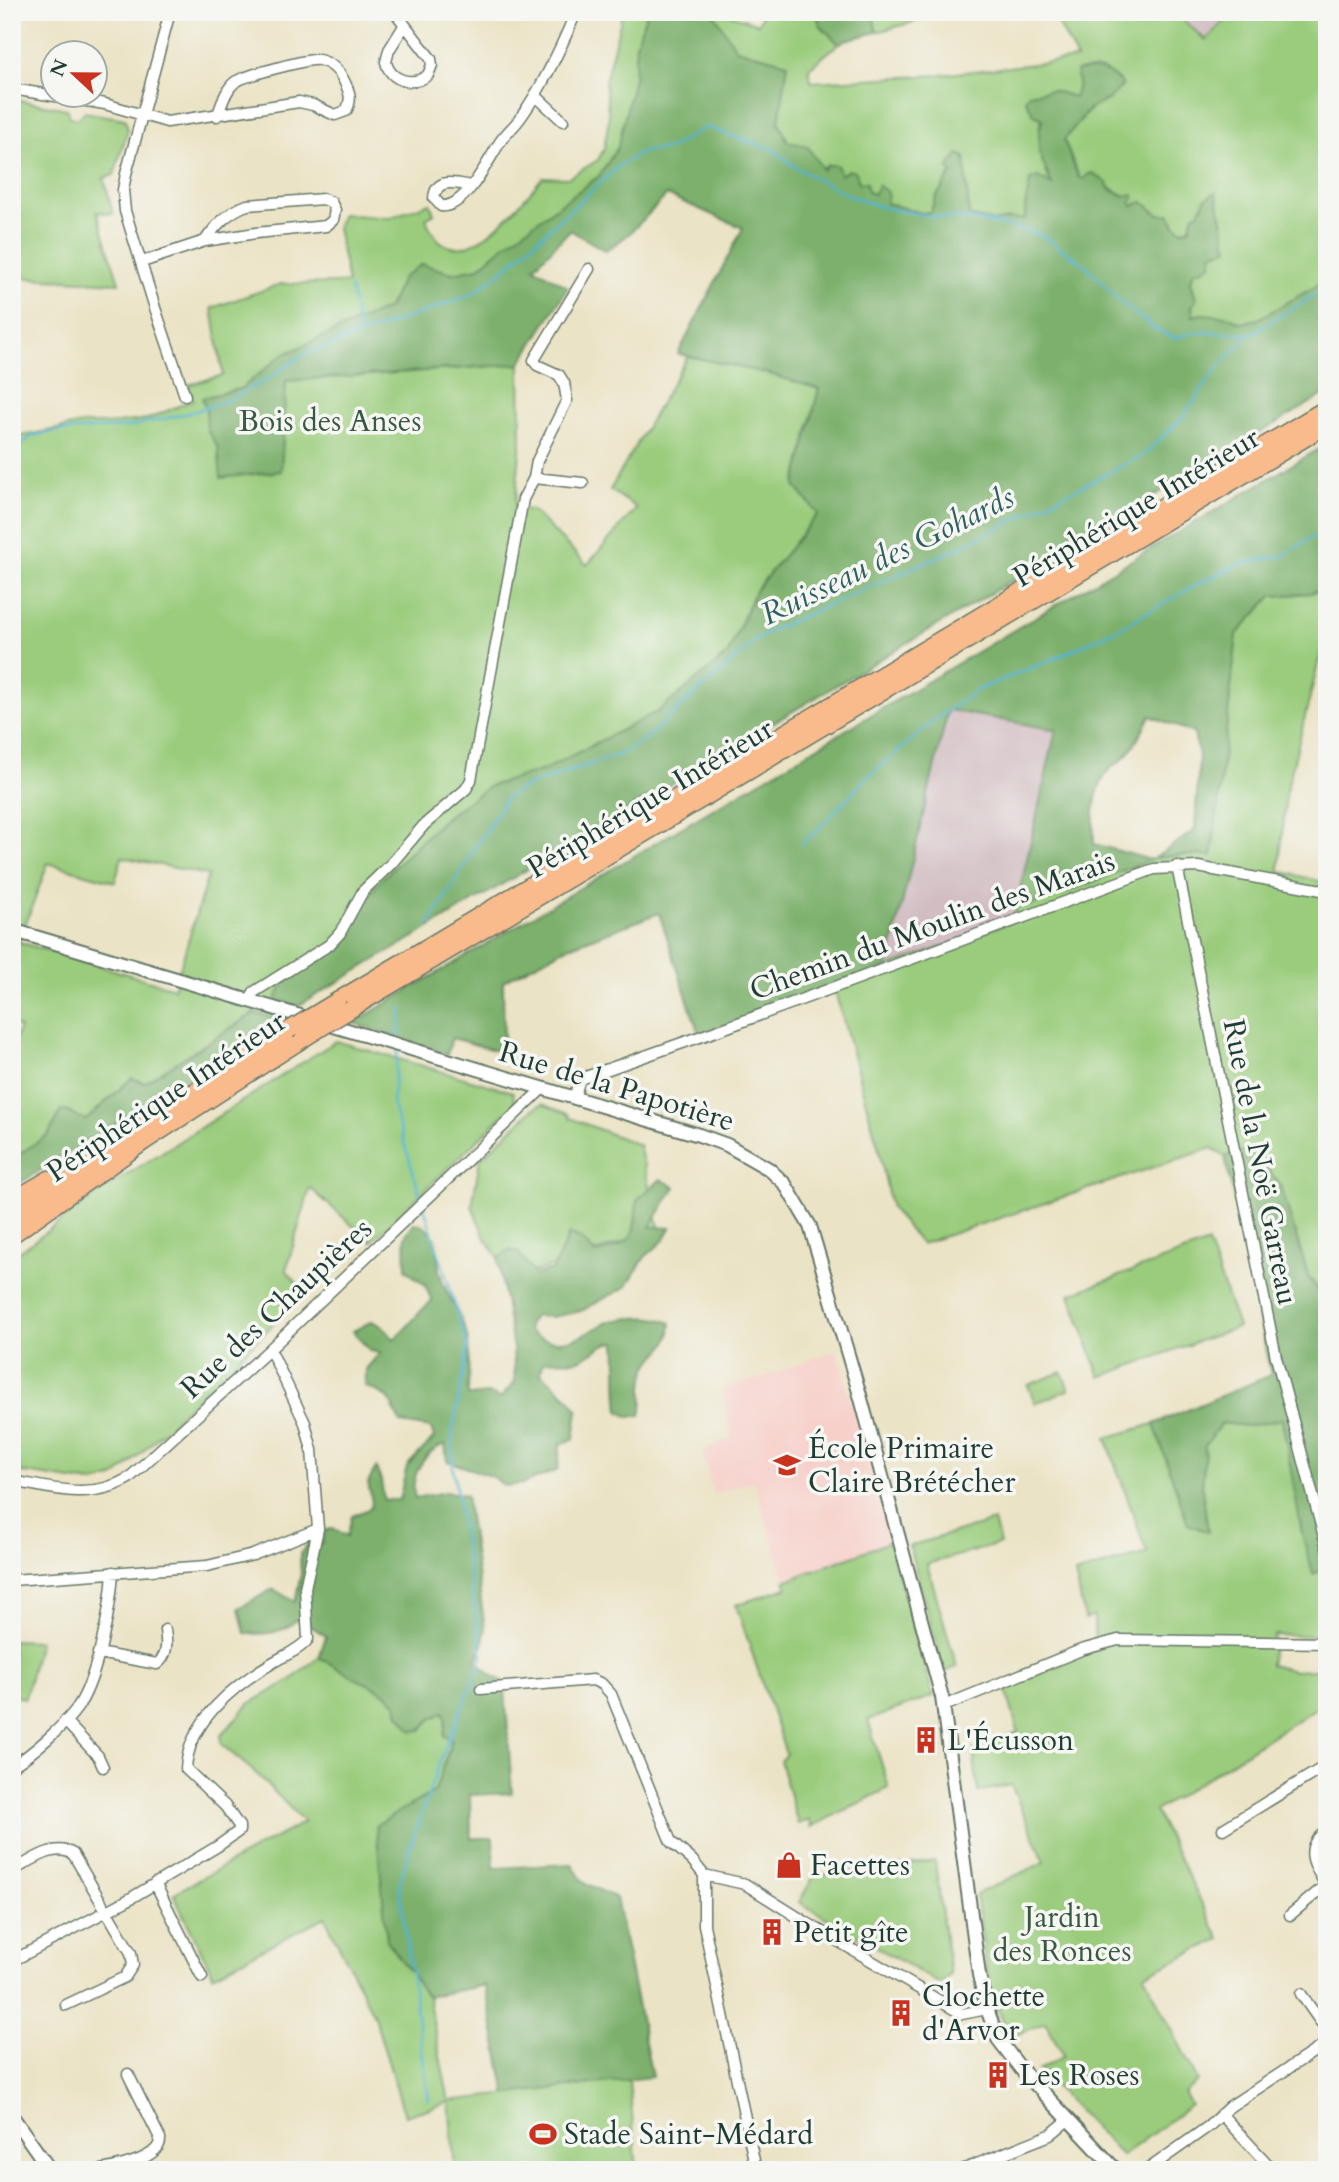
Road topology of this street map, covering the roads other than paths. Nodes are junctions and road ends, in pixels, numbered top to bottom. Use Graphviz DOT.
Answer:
graph roads {
  1 [pos="170,12"];
  2 [pos="395,12"];
  3 [pos="576,12"];
  4 [pos="404,26"];
  5 [pos="12,89"];
  6 [pos="535,95"];
  7 [pos="142,116"];
  8 [pos="217,116"];
  9 [pos="563,121"];
  10 [pos="471,186"];
  11 [pos="205,241"];
  12 [pos="142,262"];
  13 [pos="589,269"];
  14 [pos="186,396"];
  15 [pos="1327,408"];
  16 [pos="1327,425"];
  17 [pos="534,478"];
  18 [pos="583,483"];
  19 [pos="1177,866"];
  20 [pos="1327,891"];
  21 [pos="12,930"];
  22 [pos="249,1002"];
  23 [pos="344,1005"];
  24 [pos="296,1034"];
  25 [pos="543,1088"];
  26 [pos="574,1098"];
  27 [pos="68,1177"];
  28 [pos="12,1200"];
  29 [pos="12,1217"];
  30 [pos="12,1235"];
  31 [pos="270,1349"];
  32 [pos="12,1481"];
  33 [pos="318,1529"];
  34 [pos="1327,1548"];
  35 [pos="113,1572"];
  36 [pos="12,1580"];
  37 [pos="165,1630"];
  38 [pos="1327,1643"];
  39 [pos="98,1653"];
  40 [pos="481,1689"];
  41 [pos="944,1706"];
  42 [pos="65,1721"];
  43 [pos="1327,1765"];
  44 [pos="12,1766"];
  45 [pos="103,1768"];
  46 [pos="1223,1829"];
  47 [pos="1327,1831"];
  48 [pos="12,1871"];
  49 [pos="704,1875"];
  50 [pos="155,1883"];
  51 [pos="107,1910"];
  52 [pos="1290,1915"];
  53 [pos="12,1961"];
  54 [pos="202,1977"];
  55 [pos="1301,1994"];
  56 [pos="66,2005"];
  57 [pos="987,2009"];
  58 [pos="1327,2031"];
  59 [pos="1327,2043"];
  60 [pos="128,2074"];
  61 [pos="1221,2114"];
  62 [pos="12,2116"];
  63 [pos="1068,2120"];
  64 [pos="46,2165"];
  65 [pos="25,2170"];
  66 [pos="102,2170"];
  67 [pos="756,2170"];
  68 [pos="962,2170"];
  69 [pos="1116,2170"];
  70 [pos="1147,2170"];
  71 [pos="1273,2170"];
  1 -- 7 [label="street"];
  2 -- 4 [label="street"];
  3 -- 6 [label="street"];
  4 -- 4 [label="street"];
  5 -- 7 [label="street"];
  6 -- 9 [label="street"];
  6 -- 10 [label="street"];
  7 -- 8 [label="street"];
  7 -- 12 [label="street"];
  8 -- 8 [label="street"];
  11 -- 11 [label="street"];
  11 -- 12 [label="street"];
  12 -- 14 [label="street"];
  13 -- 17 [label="street"];
  15 -- 23 [label="highway"];
  16 -- 23 [label="highway, Périphérique Intérieur"];
  17 -- 18 [label="street"];
  17 -- 22 [label="street"];
  19 -- 20 [label="street, Chemin du Moulin des Marais"];
  19 -- 26 [label="street, Chemin du Moulin des Marais"];
  19 -- 34 [label="street, Rue de la Noë Garreau"];
  21 -- 22 [label="street, Rue de la Papotière"];
  22 -- 25 [label="street, Rue de la Papotière"];
  23 -- 24 [label="highway, Périphérique Intérieur, bridge"];
  24 -- 27 [label="highway"];
  24 -- 30 [label="highway, Périphérique Intérieur"];
  25 -- 26 [label="street, Rue de la Papotière"];
  25 -- 31 [label="street, Rue des Chaupières"];
  26 -- 41 [label="street, Rue de la Papotière"];
  27 -- 28 [label="highway"];
  27 -- 29 [label="highway"];
  31 -- 32 [label="street, Rue des Chaupières"];
  31 -- 33 [label="street"];
  33 -- 35 [label="street"];
  33 -- 50 [label="street"];
  35 -- 36 [label="street"];
  35 -- 39 [label="street"];
  37 -- 39 [label="street"];
  38 -- 41 [label="street"];
  39 -- 42 [label="street"];
  40 -- 49 [label="street"];
  41 -- 57 [label="street, Rue de la Papotière"];
  42 -- 44 [label="street"];
  42 -- 45 [label="street"];
  43 -- 46 [label="street"];
  47 -- 52 [label="street"];
  48 -- 51 [label="street"];
  49 -- 57 [label="street"];
  49 -- 67 [label="street"];
  50 -- 51 [label="street"];
  50 -- 54 [label="street"];
  51 -- 53 [label="street"];
  51 -- 56 [label="street"];
  55 -- 58 [label="street"];
  57 -- 63 [label="street, Rue de la Papotière"];
  59 -- 61 [label="street"];
  60 -- 66 [label="street"];
  61 -- 70 [label="street"];
  61 -- 71 [label="street"];
  62 -- 64 [label="street"];
  63 -- 68 [label="street"];
  63 -- 69 [label="street, Rue de la Papotière"];
  64 -- 65 [label="street"];
}
